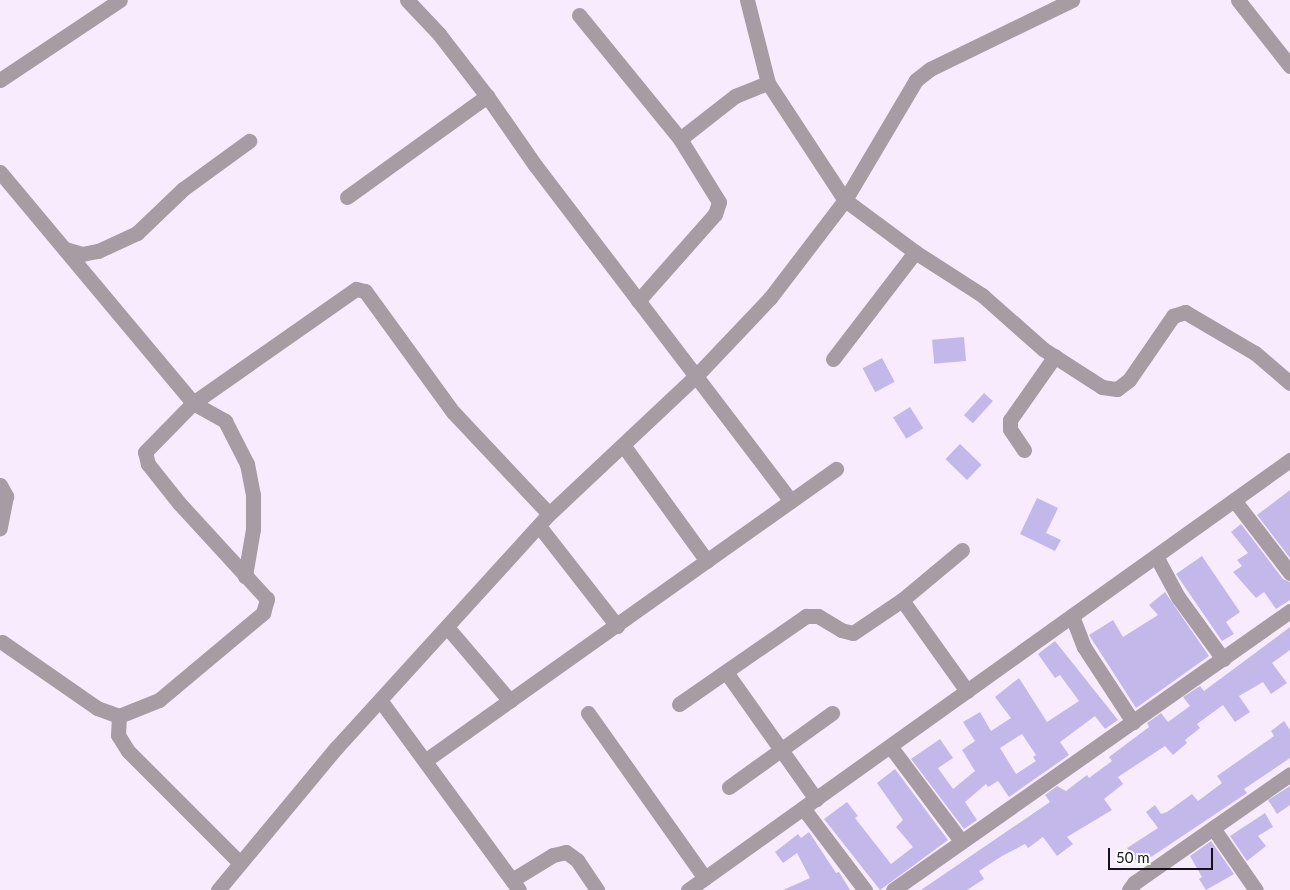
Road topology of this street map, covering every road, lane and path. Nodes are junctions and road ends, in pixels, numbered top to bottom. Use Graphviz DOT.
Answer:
graph roads {
  1 [pos="120,0"];
  2 [pos="406,0"];
  3 [pos="747,0"];
  4 [pos="1072,0"];
  5 [pos="1238,0"];
  6 [pos="579,15"];
  7 [pos="1290,66"];
  8 [pos="0,80"];
  9 [pos="768,83"];
  10 [pos="487,96"];
  11 [pos="680,139"];
  12 [pos="249,142"];
  13 [pos="0,172"];
  14 [pos="347,197"];
  15 [pos="845,200"];
  16 [pos="65,249"];
  17 [pos="915,252"];
  18 [pos="638,301"];
  19 [pos="1055,356"];
  20 [pos="833,359"];
  21 [pos="695,376"];
  22 [pos="1290,384"];
  23 [pos="193,403"];
  24 [pos="623,445"];
  25 [pos="1024,450"];
  26 [pos="1290,460"];
  27 [pos="836,469"];
  28 [pos="0,485"];
  29 [pos="1234,500"];
  30 [pos="791,502"];
  31 [pos="549,514"];
  32 [pos="539,526"];
  33 [pos="0,528"];
  34 [pos="962,550"];
  35 [pos="1156,556"];
  36 [pos="707,561"];
  37 [pos="1290,573"];
  38 [pos="245,576"];
  39 [pos="902,600"];
  40 [pos="1290,611"];
  41 [pos="1072,616"];
  42 [pos="617,626"];
  43 [pos="447,627"];
  44 [pos="2,642"];
  45 [pos="1223,659"];
  46 [pos="726,672"];
  47 [pos="967,691"];
  48 [pos="380,700"];
  49 [pos="510,701"];
  50 [pos="679,704"];
  51 [pos="588,713"];
  52 [pos="832,713"];
  53 [pos="119,716"];
  54 [pos="1132,722"];
  55 [pos="890,746"];
  56 [pos="780,747"];
  57 [pos="426,760"];
  58 [pos="1290,774"];
  59 [pos="729,787"];
  60 [pos="816,799"];
  61 [pos="803,808"];
  62 [pos="1213,828"];
  63 [pos="961,841"];
  64 [pos="240,863"];
  65 [pos="705,878"];
  66 [pos="515,885"];
  67 [pos="218,890"];
  68 [pos="597,890"];
  69 [pos="688,890"];
  70 [pos="865,890"];
  71 [pos="893,890"];
  72 [pos="1129,890"];
  73 [pos="1256,890"];
  1 -- 8 [label="street"];
  2 -- 10 [label="street"];
  3 -- 9 [label="street"];
  4 -- 15 [label="street"];
  5 -- 7 [label="street"];
  6 -- 11 [label="street"];
  9 -- 11 [label="street"];
  9 -- 15 [label="street"];
  10 -- 14 [label="street"];
  10 -- 18 [label="street"];
  11 -- 18 [label="street"];
  12 -- 16 [label="street"];
  13 -- 16 [label="street"];
  15 -- 17 [label="street"];
  15 -- 21 [label="street"];
  16 -- 23 [label="street"];
  17 -- 19 [label="street"];
  17 -- 20 [label="street"];
  18 -- 21 [label="street"];
  19 -- 22 [label="street"];
  19 -- 25 [label="street"];
  21 -- 24 [label="street"];
  21 -- 30 [label="street"];
  23 -- 31 [label="street"];
  23 -- 38 [label="street"];
  23 -- 38 [label="street"];
  24 -- 31 [label="street"];
  24 -- 36 [label="street"];
  26 -- 29 [label="street"];
  27 -- 30 [label="street"];
  28 -- 33 [label="street"];
  29 -- 35 [label="street"];
  29 -- 37 [label="street"];
  30 -- 36 [label="street"];
  31 -- 32 [label="street"];
  32 -- 42 [label="street"];
  32 -- 43 [label="street"];
  34 -- 39 [label="street"];
  35 -- 41 [label="street"];
  35 -- 45 [label="street"];
  36 -- 42 [label="street"];
  38 -- 53 [label="street"];
  39 -- 46 [label="street"];
  39 -- 47 [label="street"];
  40 -- 45 [label="street"];
  41 -- 47 [label="street"];
  41 -- 54 [label="street"];
  42 -- 49 [label="street"];
  43 -- 48 [label="street"];
  43 -- 49 [label="street"];
  44 -- 53 [label="street"];
  45 -- 54 [label="street"];
  46 -- 50 [label="street"];
  46 -- 56 [label="street"];
  47 -- 55 [label="street"];
  48 -- 57 [label="street"];
  48 -- 64 [label="street"];
  49 -- 57 [label="street"];
  51 -- 65 [label="street"];
  52 -- 56 [label="street"];
  53 -- 64 [label="street"];
  54 -- 63 [label="street"];
  55 -- 60 [label="street"];
  55 -- 63 [label="street"];
  56 -- 59 [label="street"];
  56 -- 60 [label="street"];
  57 -- 66 [label="street"];
  58 -- 62 [label="street"];
  60 -- 61 [label="street"];
  61 -- 65 [label="street"];
  61 -- 70 [label="street"];
  62 -- 72 [label="street"];
  62 -- 73 [label="street"];
  63 -- 71 [label="street"];
  64 -- 67 [label="street"];
  65 -- 69 [label="street"];
  66 -- 68 [label="street"];
}
